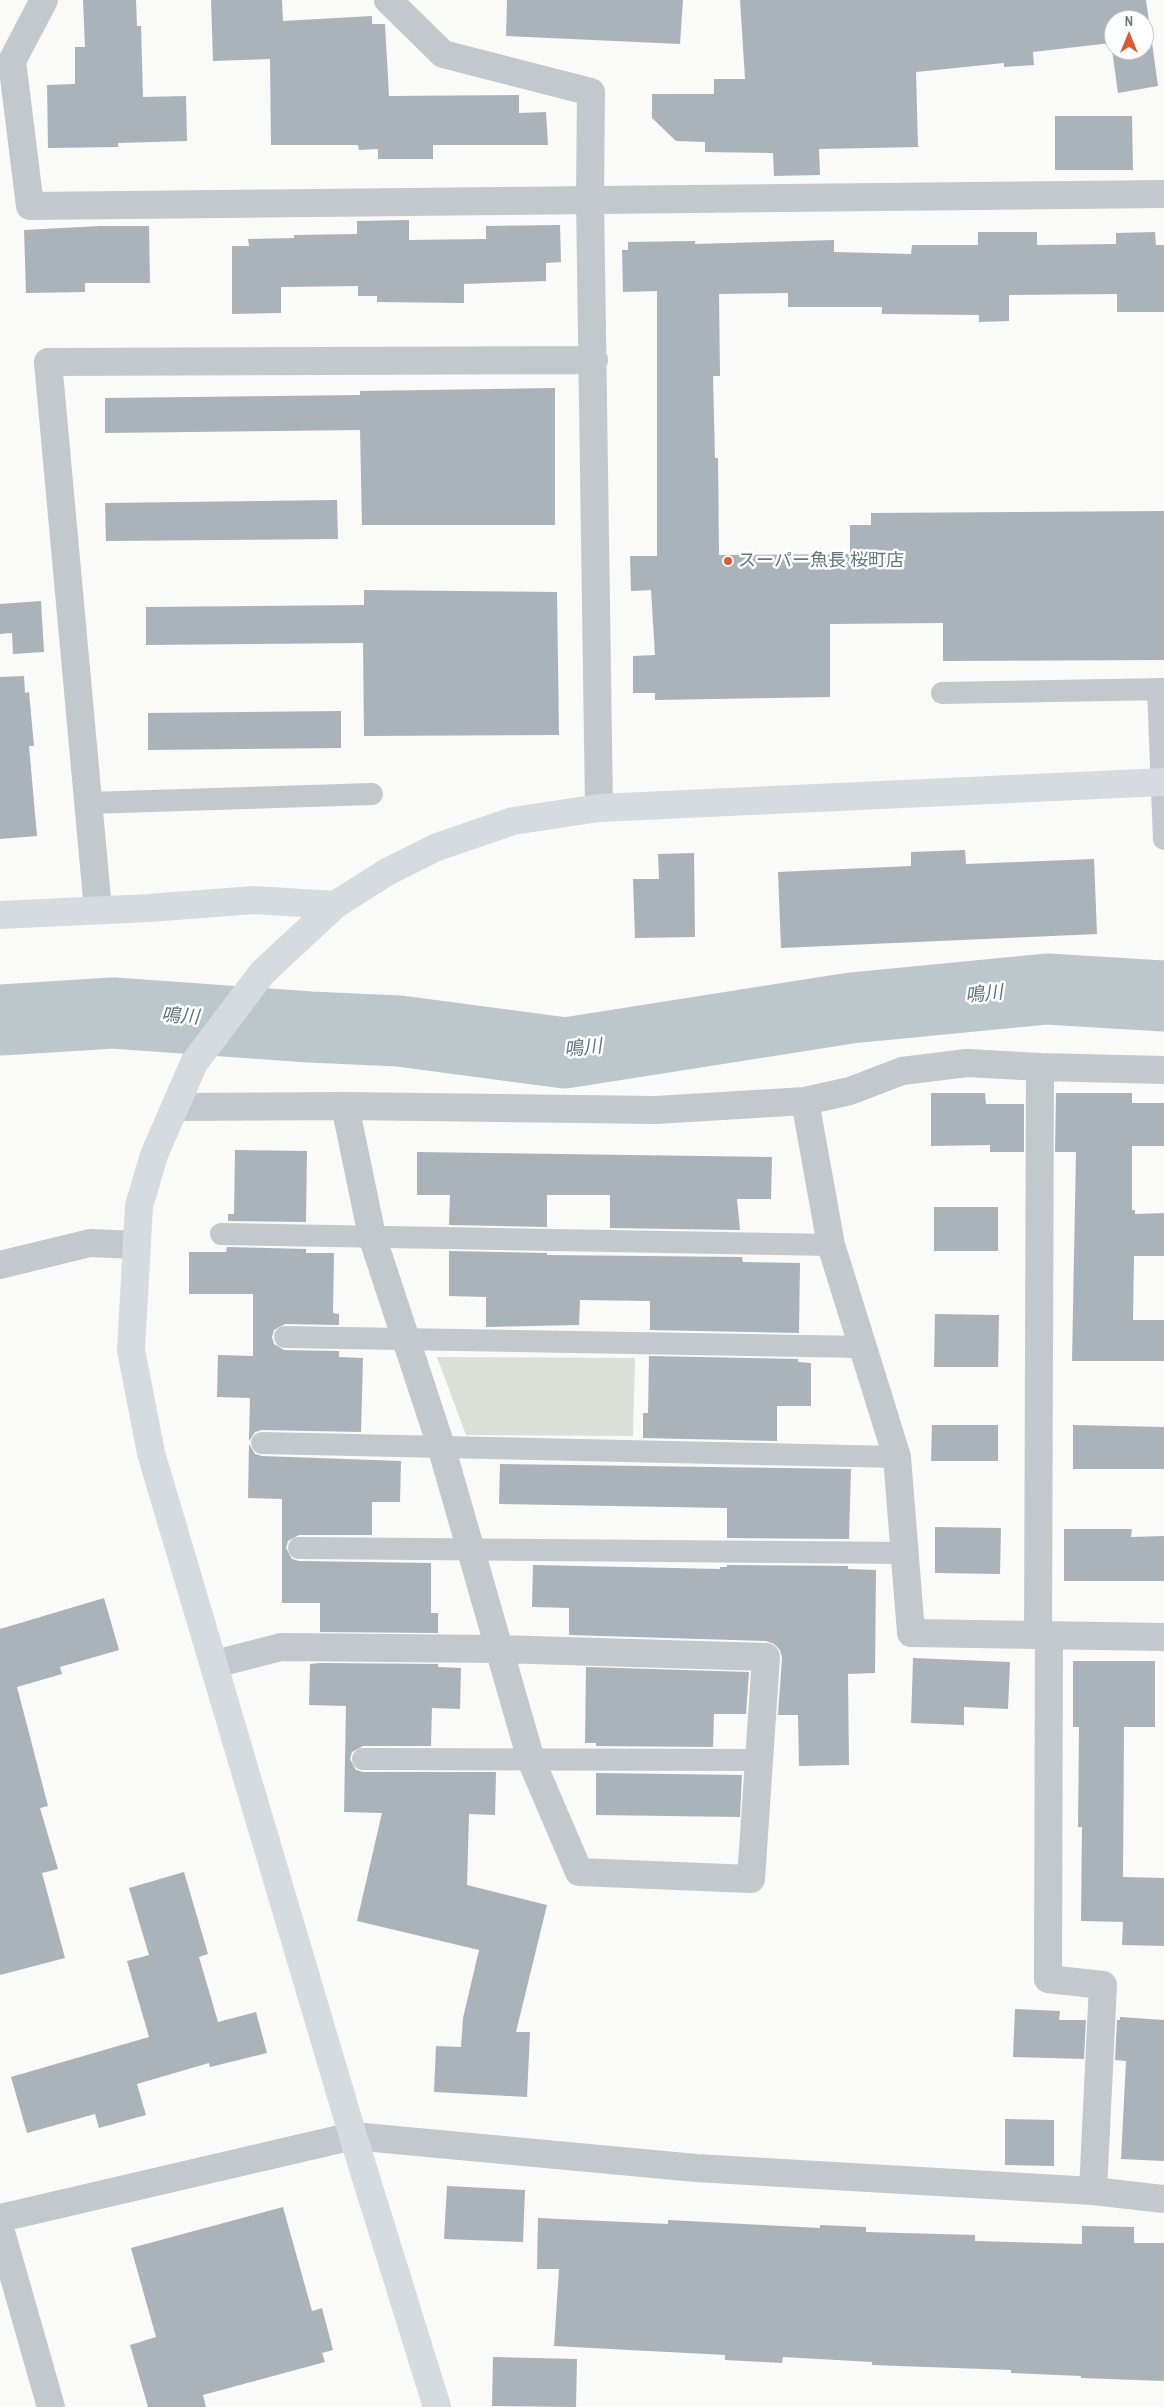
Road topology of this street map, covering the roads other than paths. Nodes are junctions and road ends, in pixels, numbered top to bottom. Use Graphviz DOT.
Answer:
graph roads {
  1 [pos="44,0"];
  2 [pos="388,0"];
  3 [pos="1164,194"];
  4 [pos="590,199"];
  5 [pos="594,360"];
  6 [pos="1161,689"];
  7 [pos="942,694"];
  8 [pos="1163,782"];
  9 [pos="372,794"];
  10 [pos="89,803"];
  11 [pos="600,808"];
  12 [pos="1164,838"];
  13 [pos="335,905"];
  14 [pos="98,910"];
  15 [pos="0,915"];
  16 [pos="1040,1068"];
  17 [pos="1164,1070"];
  18 [pos="805,1101"];
  19 [pos="345,1106"];
  20 [pos="175,1107"];
  21 [pos="221,1234"];
  22 [pos="372,1236"];
  23 [pos="136,1245"];
  24 [pos="831,1246"];
  25 [pos="0,1265"];
  26 [pos="286,1338"];
  27 [pos="407,1340"];
  28 [pos="862,1347"];
  29 [pos="262,1443"];
  30 [pos="441,1446"];
  31 [pos="897,1457"];
  32 [pos="299,1548"];
  33 [pos="471,1549"];
  34 [pos="905,1553"];
  35 [pos="1044,1636"];
  36 [pos="1164,1637"];
  37 [pos="499,1649"];
  38 [pos="215,1664"];
  39 [pos="363,1759"];
  40 [pos="531,1760"];
  41 [pos="759,1760"];
  42 [pos="353,2136"];
  43 [pos="1093,2191"];
  44 [pos="1164,2199"];
  45 [pos="0,2218"];
  46 [pos="0,2228"];
  47 [pos="51,2407"];
  48 [pos="437,2407"];
  1 -- 4 [label="street"];
  2 -- 4 [label="street"];
  3 -- 4 [label="street"];
  4 -- 5 [label="street"];
  5 -- 10 [label="street"];
  5 -- 11 [label="street"];
  6 -- 7 [label="lane"];
  6 -- 8 [label="lane"];
  8 -- 11 [label="street"];
  8 -- 12 [label="lane"];
  9 -- 10 [label="lane"];
  10 -- 14 [label="street"];
  11 -- 13 [label="street"];
  13 -- 14 [label="street"];
  13 -- 20 [label="street"];
  14 -- 15 [label="street"];
  16 -- 17 [label="street"];
  16 -- 18 [label="street"];
  16 -- 35 [label="street"];
  18 -- 19 [label="street"];
  18 -- 24 [label="street"];
  19 -- 20 [label="street"];
  19 -- 22 [label="street"];
  20 -- 23 [label="street"];
  21 -- 22 [label="lane"];
  22 -- 24 [label="lane"];
  22 -- 27 [label="street"];
  23 -- 25 [label="street"];
  23 -- 38 [label="street"];
  24 -- 28 [label="street"];
  26 -- 27 [label="lane"];
  27 -- 28 [label="lane"];
  27 -- 30 [label="street"];
  28 -- 31 [label="street"];
  29 -- 30 [label="lane"];
  30 -- 31 [label="lane"];
  30 -- 33 [label="street"];
  31 -- 34 [label="street"];
  32 -- 33 [label="lane"];
  33 -- 34 [label="lane"];
  33 -- 37 [label="street"];
  34 -- 35 [label="street"];
  35 -- 36 [label="street"];
  35 -- 43 [label="street"];
  37 -- 38 [label="street"];
  37 -- 40 [label="street"];
  37 -- 41 [label="street"];
  38 -- 42 [label="street"];
  39 -- 40 [label="lane"];
  40 -- 41 [label="lane"];
  40 -- 41 [label="street"];
  42 -- 43 [label="street"];
  42 -- 45 [label="street"];
  42 -- 48 [label="street"];
  43 -- 44 [label="street"];
  46 -- 47 [label="street"];
}
